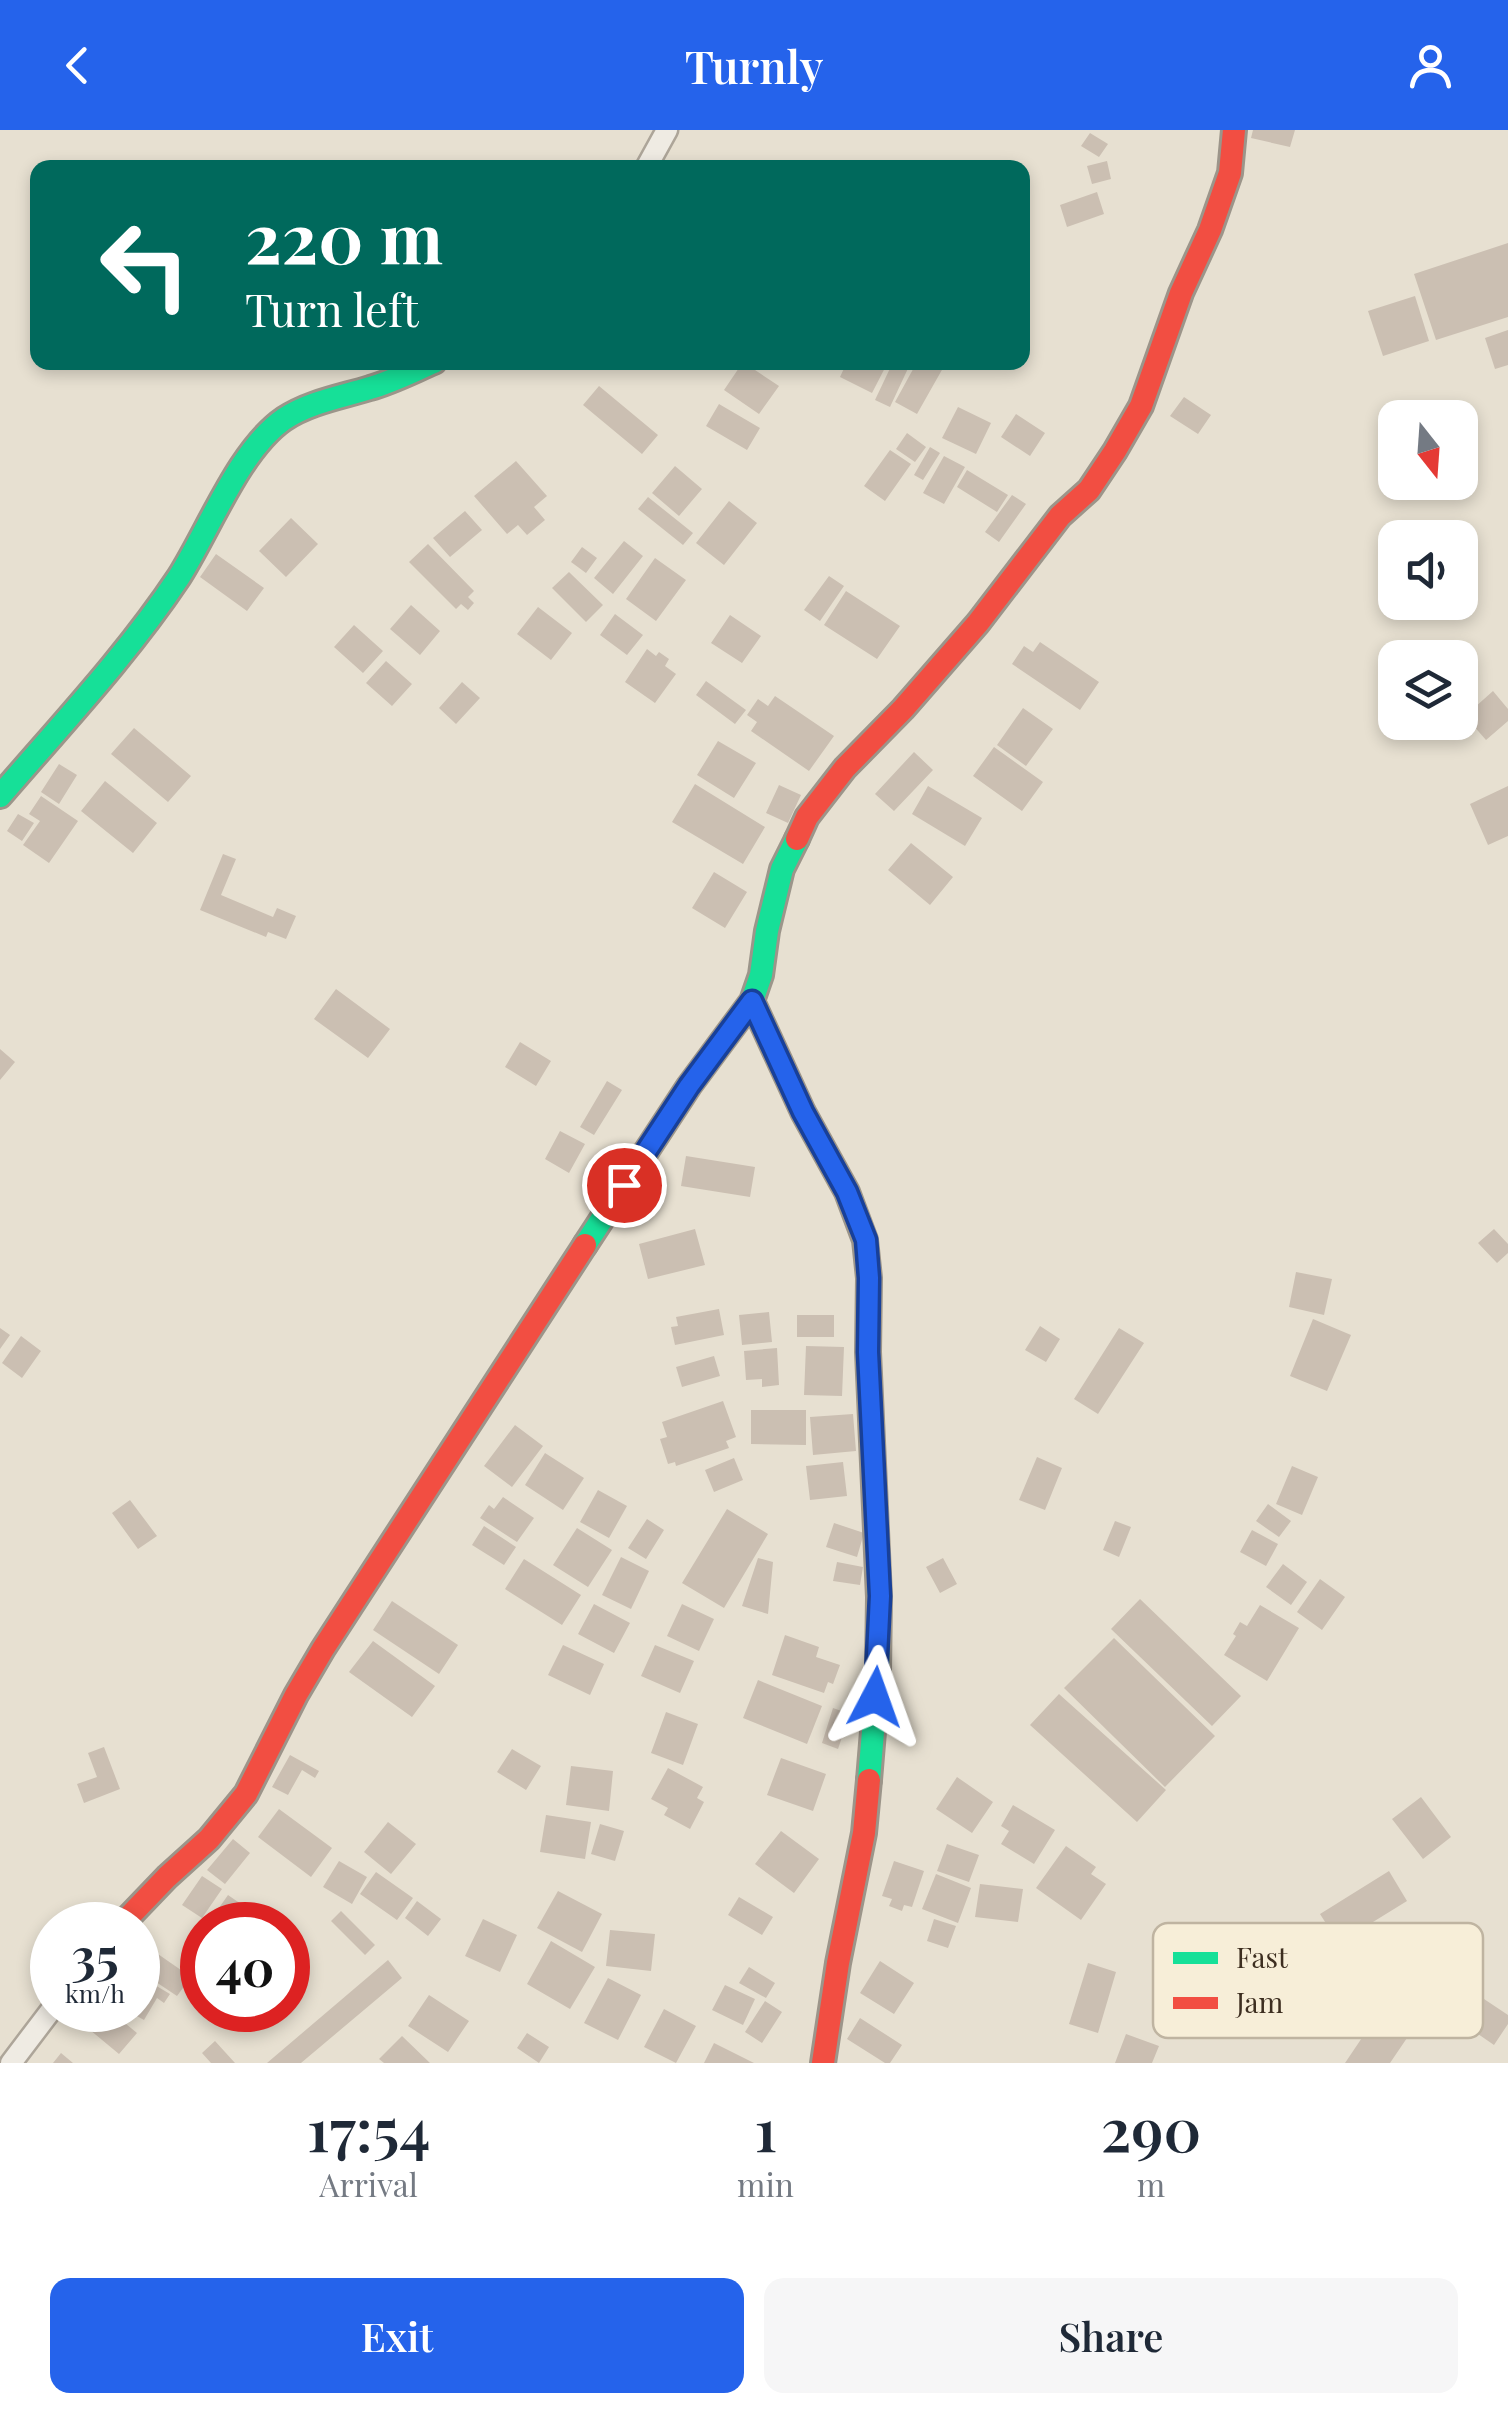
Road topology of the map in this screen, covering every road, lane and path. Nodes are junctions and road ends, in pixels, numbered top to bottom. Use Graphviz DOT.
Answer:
graph roads {
  1 [pos="667,130"];
  2 [pos="1234,130"];
  3 [pos="650,160"];
  4 [pos="415,370"];
  5 [pos="0,796"];
  6 [pos="752,1001"];
  7 [pos="143,1902"];
  8 [pos="35,2032"];
  9 [pos="11,2063"];
  10 [pos="823,2063"];
  1 -- 3 [label="street"];
  2 -- 6 [label="street"];
  4 -- 5 [label="street"];
  6 -- 7 [label="street"];
  6 -- 10 [label="street"];
  8 -- 9 [label="street"];
}
